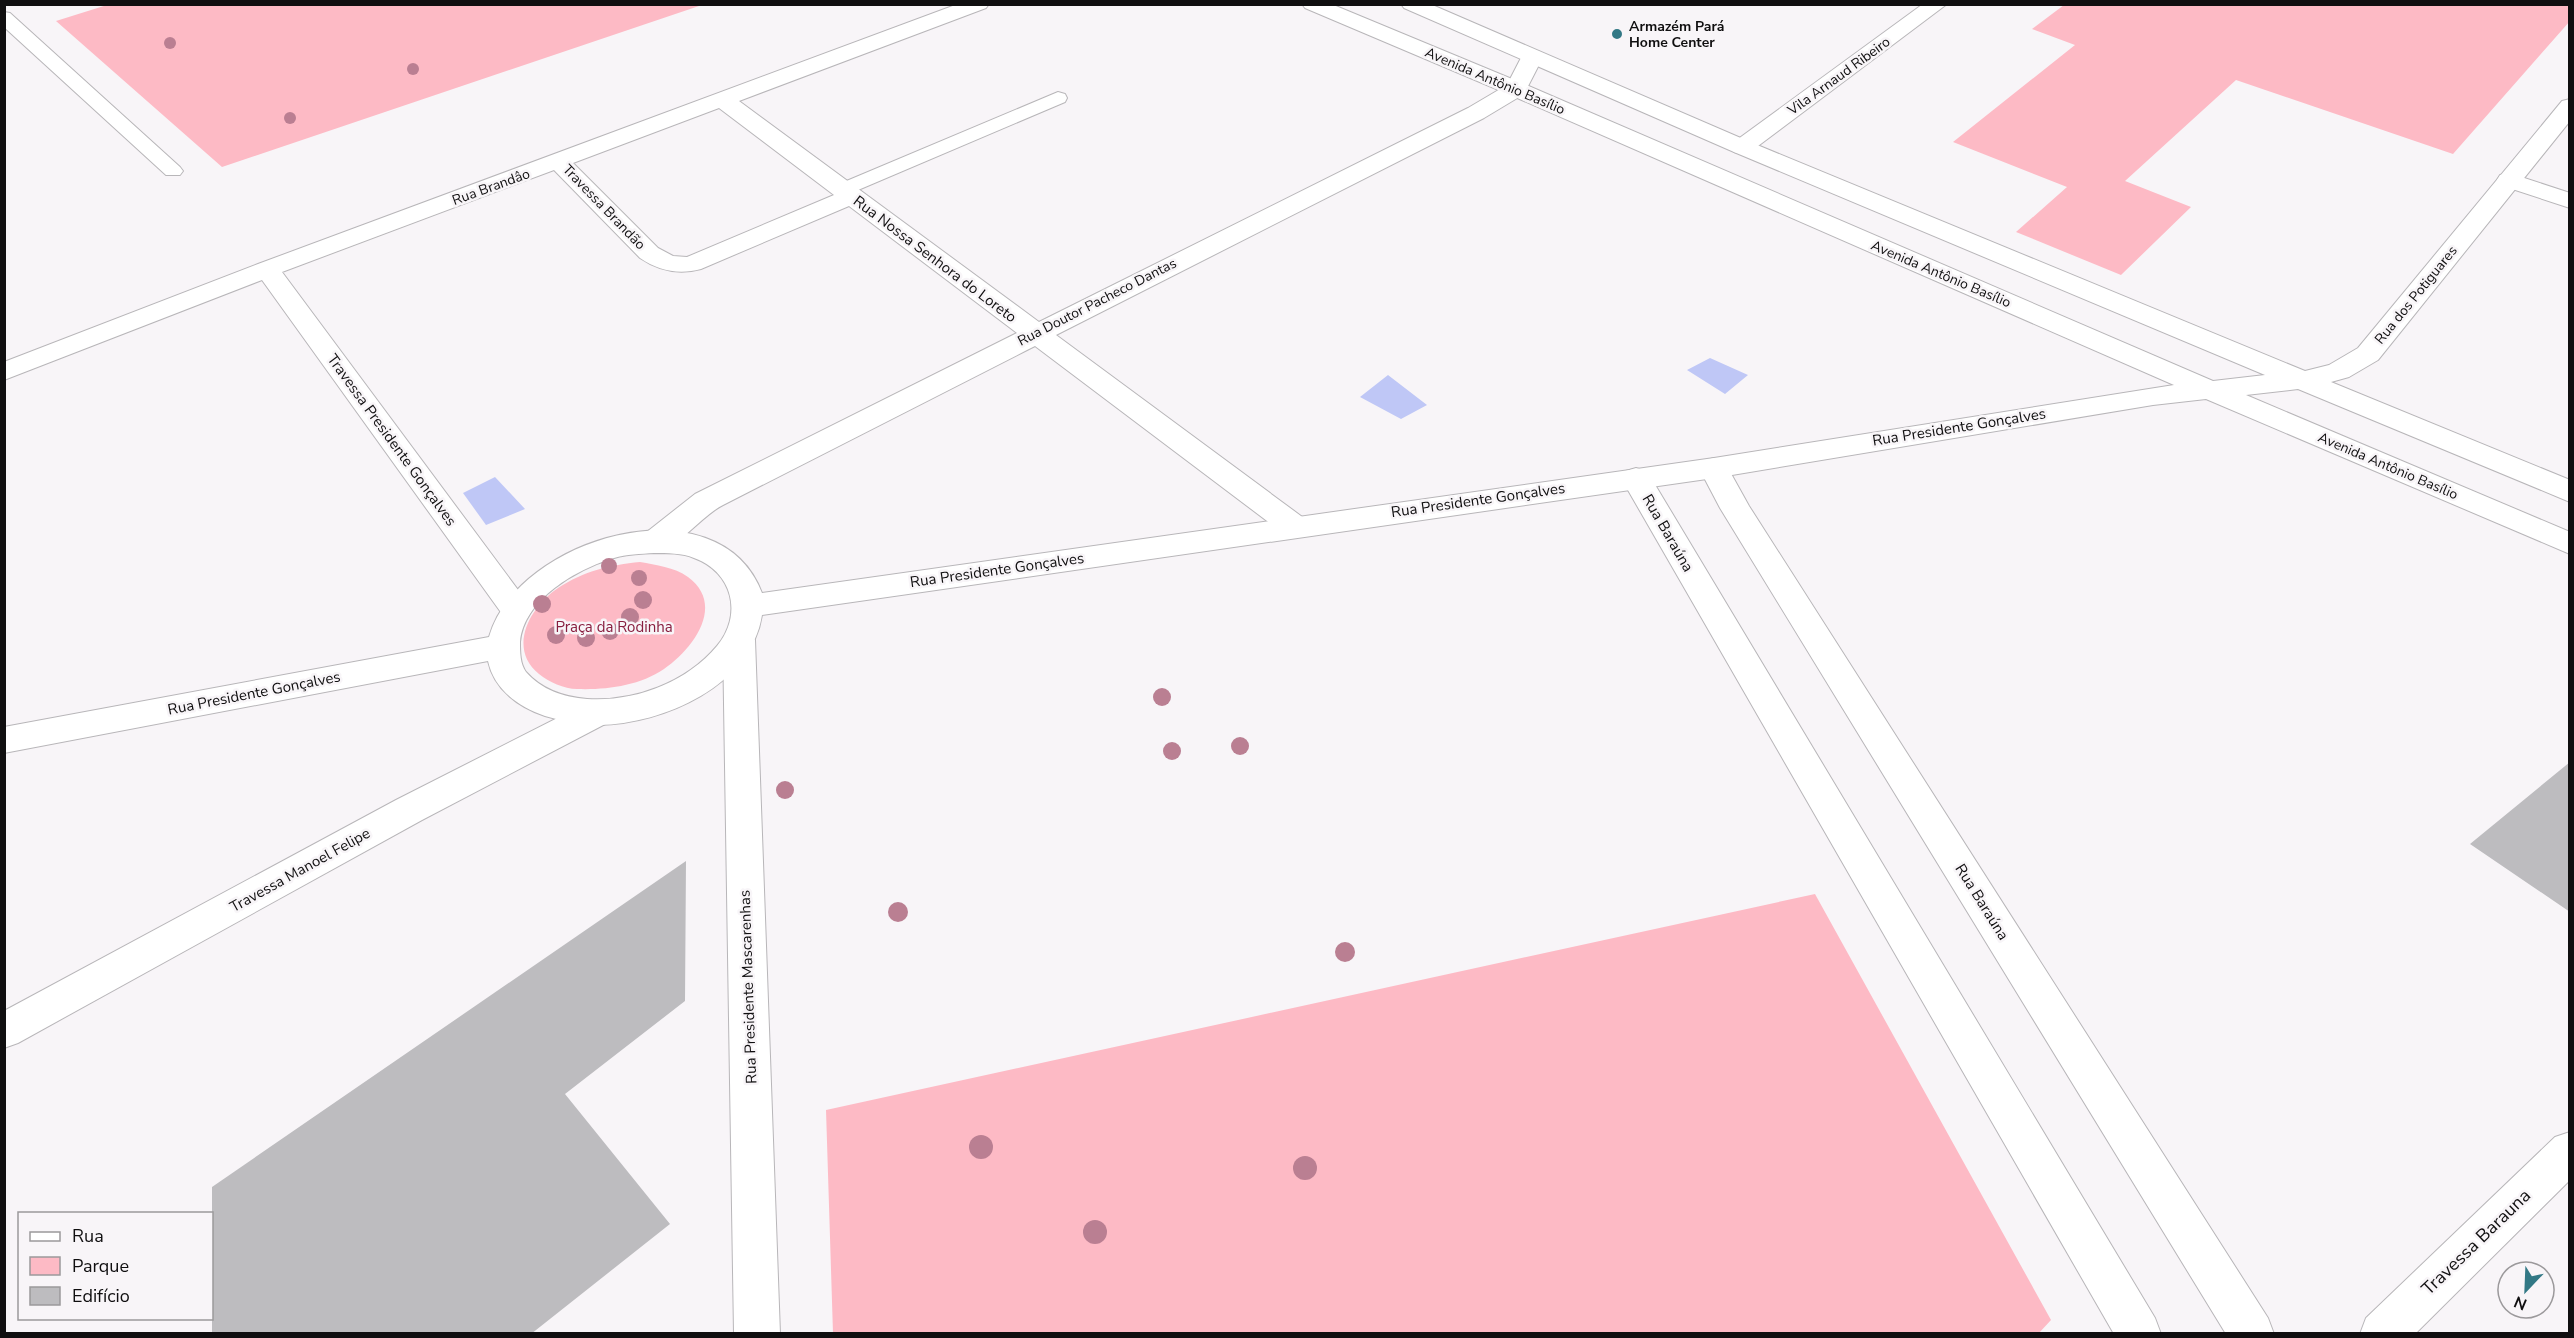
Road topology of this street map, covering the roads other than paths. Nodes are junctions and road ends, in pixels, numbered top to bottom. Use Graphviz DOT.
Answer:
graph roads {
  1 [pos="979,4"];
  2 [pos="1312,4"];
  3 [pos="1411,4"];
  4 [pos="1937,4"];
  5 [pos="4,17"];
  6 [pos="1532,57"];
  7 [pos="1516,89"];
  8 [pos="1058,98"];
  9 [pos="721,99"];
  10 [pos="2570,106"];
  11 [pos="1742,147"];
  12 [pos="559,162"];
  13 [pos="173,171"];
  14 [pos="2510,180"];
  15 [pos="849,193"];
  16 [pos="2570,201"];
  17 [pos="267,269"];
  18 [pos="1033,334"];
  19 [pos="4,372"];
  20 [pos="2304,380"];
  21 [pos="2207,389"];
  22 [pos="1714,468"];
  23 [pos="1636,478"];
  24 [pos="2570,492"];
  25 [pos="1294,526"];
  26 [pos="654,542"];
  27 [pos="2570,544"];
  28 [pos="516,610"];
  29 [pos="744,623"];
  30 [pos="503,646"];
  31 [pos="597,713"];
  32 [pos="4,740"];
  33 [pos="4,1031"];
  34 [pos="2570,1151"];
  35 [pos="757,1334"];
  36 [pos="2139,1334"];
  37 [pos="2252,1334"];
  38 [pos="2382,1334"];
  1 -- 9 [label="street, Rua Brandâo"];
  2 -- 7 [label="street, Avenida Antônio Basílio"];
  3 -- 6 [label="street"];
  4 -- 11 [label="street, Vila Arnaud Ribeiro"];
  5 -- 13 [label="lane"];
  6 -- 7 [label="street"];
  6 -- 11 [label="street"];
  7 -- 18 [label="street, Rua Doutor Pacheco Dantas"];
  7 -- 21 [label="street, Avenida Antônio Basílio"];
  8 -- 15 [label="lane"];
  9 -- 12 [label="street, Rua Brandâo"];
  9 -- 15 [label="street, Rua Nossa Senhora do Loreto"];
  10 -- 14 [label="street, Rua dos Potiguares"];
  11 -- 20 [label="street"];
  12 -- 15 [label="street, Travessa Brandão"];
  12 -- 17 [label="street, Rua Brandâo"];
  14 -- 16 [label="street"];
  14 -- 20 [label="street, Rua dos Potiguares"];
  15 -- 18 [label="street, Rua Nossa Senhora do Loreto"];
  17 -- 19 [label="street, Rua Brandâo"];
  17 -- 28 [label="street, Travessa Presidente Gonçalves"];
  18 -- 25 [label="street, Rua Nossa Senhora do Loreto"];
  18 -- 26 [label="street, Rua Doutor Pacheco Dantas"];
  20 -- 21 [label="street, Rua dos Potiguares"];
  20 -- 24 [label="street"];
  21 -- 22 [label="street, Rua Presidente Gonçalves"];
  21 -- 27 [label="street, Avenida Antônio Basílio"];
  22 -- 23 [label="street, Rua Presidente Gonçalves"];
  22 -- 37 [label="street, Rua Baraúna"];
  23 -- 25 [label="street, Rua Presidente Gonçalves"];
  23 -- 36 [label="street, Rua Baraúna"];
  25 -- 29 [label="street, Rua Presidente Gonçalves"];
  26 -- 28 [label="street"];
  26 -- 29 [label="street"];
  28 -- 30 [label="street"];
  29 -- 31 [label="street"];
  29 -- 35 [label="street, Rua Presidente Mascarenhas"];
  30 -- 31 [label="street"];
  30 -- 32 [label="street, Rua Presidente Gonçalves"];
  31 -- 33 [label="street, Travessa Manoel Felipe"];
  34 -- 38 [label="street, Travessa Barauna"];
}
